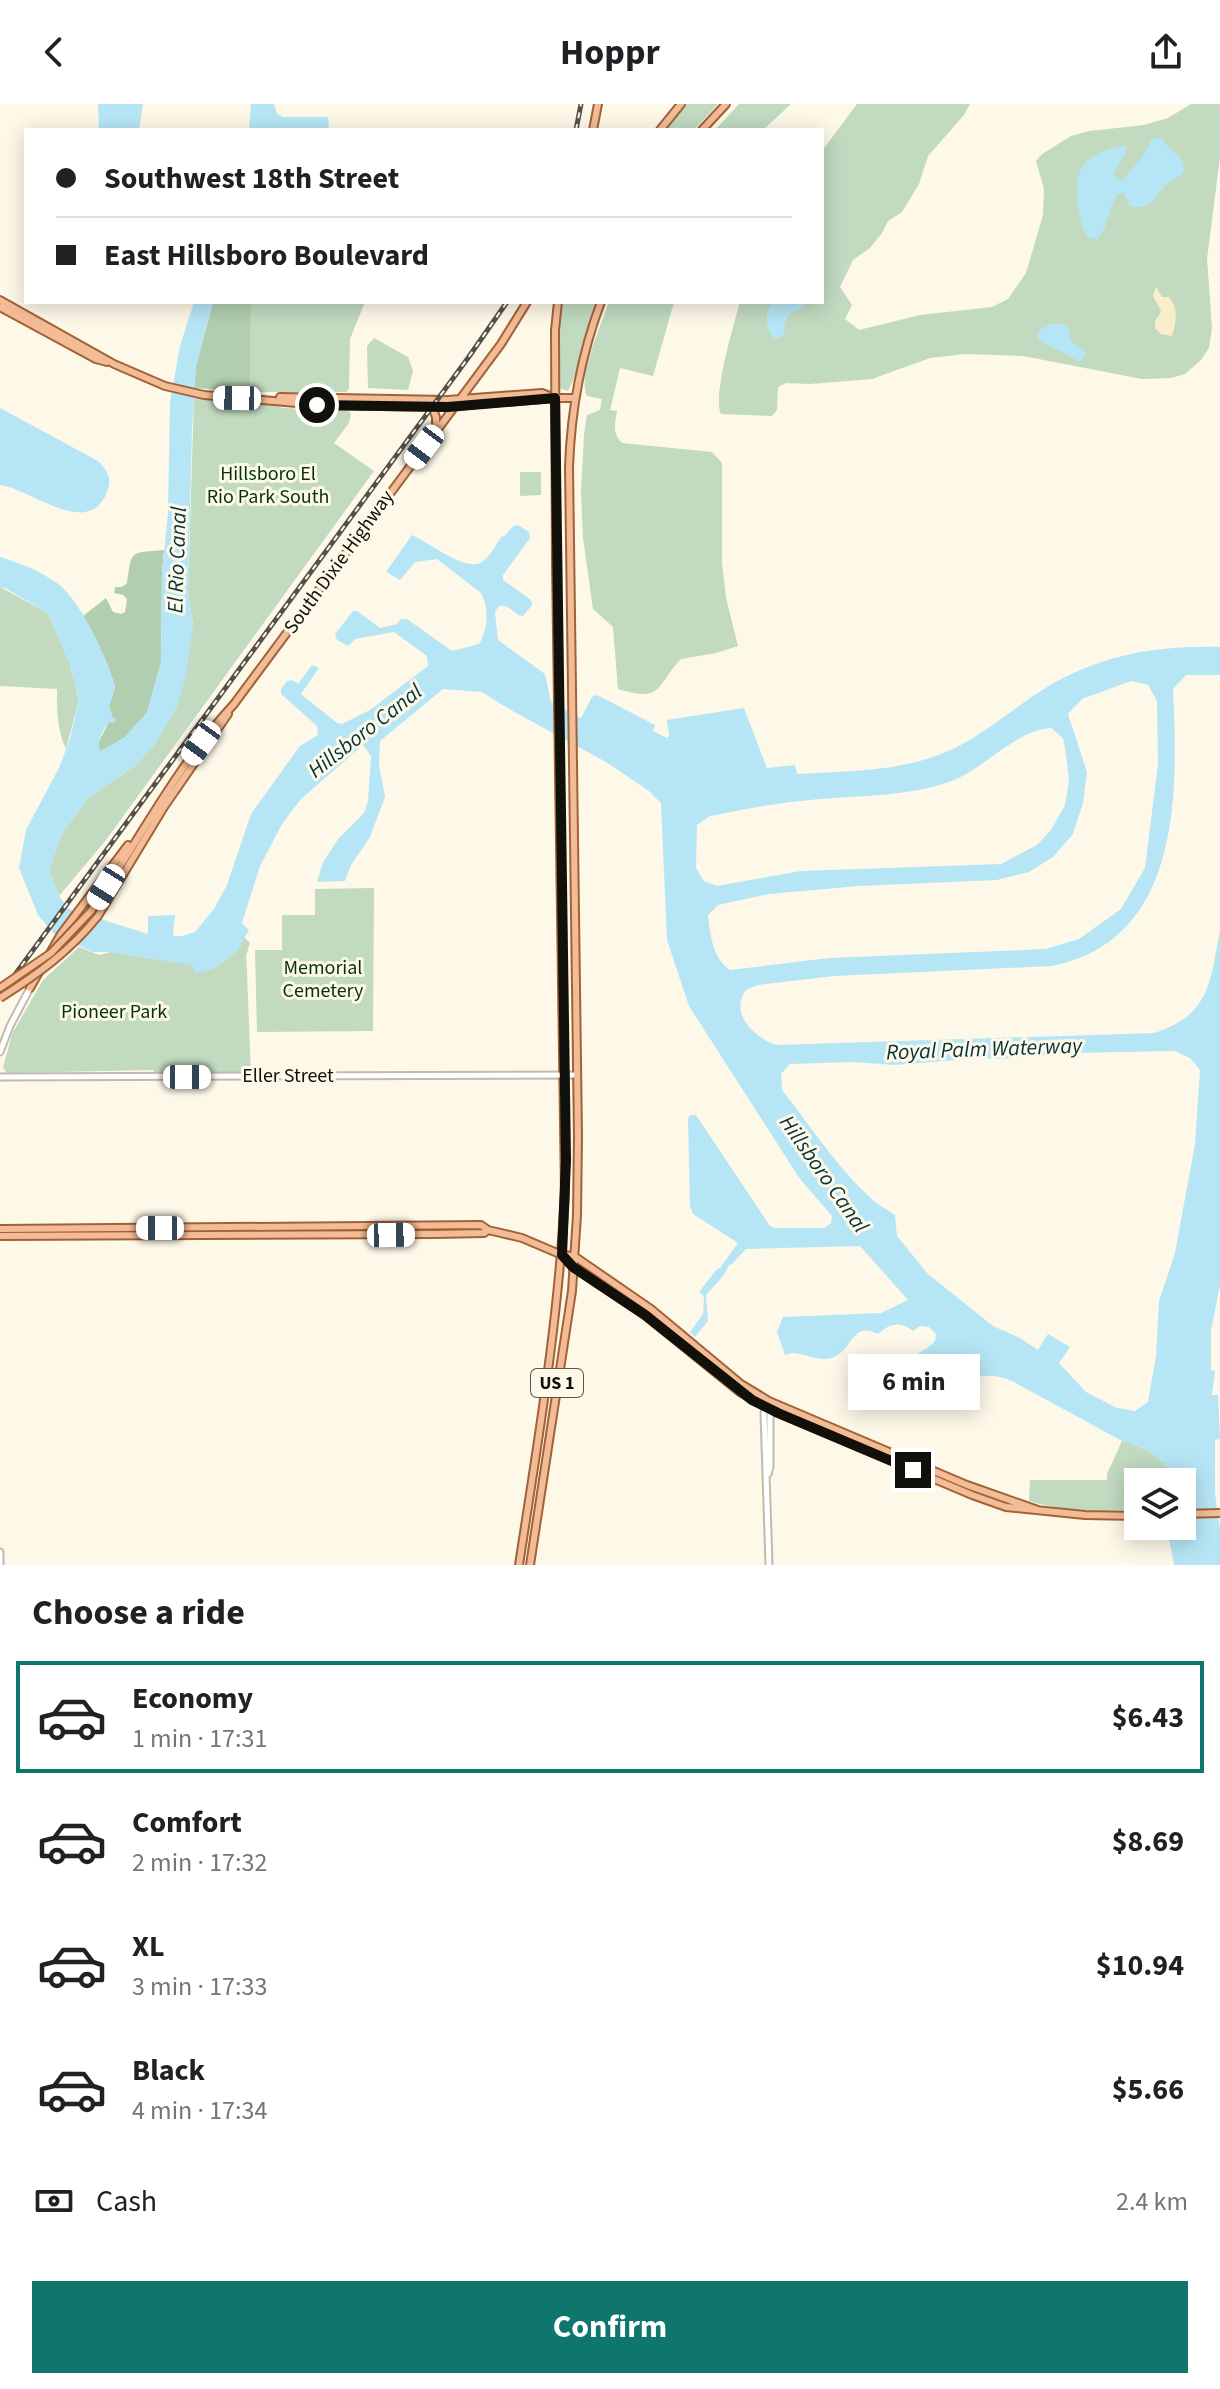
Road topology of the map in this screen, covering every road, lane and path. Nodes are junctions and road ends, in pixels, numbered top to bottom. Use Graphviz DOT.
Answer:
graph roads {
  1 [pos="598,104"];
  2 [pos="681,104"];
  3 [pos="726,104"];
  4 [pos="593,128"];
  5 [pos="662,128"];
  6 [pos="704,128"];
  7 [pos="0,300"];
  8 [pos="526,304"];
  9 [pos="558,304"];
  10 [pos="600,304"];
  11 [pos="0,307"];
  12 [pos="114,364"];
  13 [pos="255,398"];
  14 [pos="555,398"];
  15 [pos="575,398"];
  16 [pos="458,400"];
  17 [pos="432,407"];
  18 [pos="453,407"];
  19 [pos="436,430"];
  20 [pos="556,542"];
  21 [pos="570,558"];
  22 [pos="556,563"];
  23 [pos="570,579"];
  24 [pos="234,704"];
  25 [pos="139,833"];
  26 [pos="139,848"];
  27 [pos="561,867"];
  28 [pos="575,883"];
  29 [pos="562,890"];
  30 [pos="575,906"];
  31 [pos="563,971"];
  32 [pos="576,985"];
  33 [pos="0,988"];
  34 [pos="30,988"];
  35 [pos="0,998"];
  36 [pos="0,1052"];
  37 [pos="564,1075"];
  38 [pos="577,1075"];
  39 [pos="0,1077"];
  40 [pos="341,1228"];
  41 [pos="0,1229"];
  42 [pos="488,1230"];
  43 [pos="332,1235"];
  44 [pos="0,1236"];
  45 [pos="562,1255"];
  46 [pos="574,1256"];
  47 [pos="573,1267"];
  48 [pos="591,1279"];
  49 [pos="572,1291"];
  50 [pos="648,1312"];
  51 [pos="702,1361"];
  52 [pos="721,1366"];
  53 [pos="768,1406"];
  54 [pos="875,1454"];
  55 [pos="897,1455"];
  56 [pos="900,1465"];
  57 [pos="934,1471"];
  58 [pos="1038,1510"];
  59 [pos="1220,1513"];
  60 [pos="1196,1514"];
  61 [pos="1124,1516"];
  62 [pos="524,1537"];
  63 [pos="0,1552"];
  64 [pos="521,1555"];
  65 [pos="531,1555"];
  66 [pos="0,1565"];
  67 [pos="519,1565"];
  68 [pos="528,1565"];
  69 [pos="769,1565"];
  1 -- 4 [label="main road"];
  2 -- 5 [label="main road"];
  3 -- 6 [label="main road"];
  7 -- 12 [label="main road"];
  8 -- 16 [label="main road, South Dixie Highway"];
  9 -- 14 [label="main road, US 1"];
  10 -- 15 [label="main road, US 1"];
  11 -- 12 [label="main road"];
  12 -- 13 [label="main road"];
  13 -- 16 [label="main road"];
  13 -- 17 [label="main road"];
  14 -- 15 [label="main road"];
  14 -- 16 [label="main road"];
  14 -- 18 [label="main road"];
  14 -- 20 [label="main road, US 1"];
  15 -- 21 [label="main road, US 1"];
  16 -- 18 [label="main road, South Dixie Highway"];
  17 -- 18 [label="main road"];
  17 -- 19 [label="main road"];
  18 -- 19 [label="main road, South Dixie Highway"];
  19 -- 24 [label="main road, South Dixie Highway"];
  20 -- 21 [label="main road"];
  20 -- 22 [label="main road, US 1"];
  21 -- 23 [label="main road, US 1"];
  22 -- 23 [label="main road"];
  22 -- 27 [label="main road, US 1"];
  23 -- 28 [label="main road, US 1"];
  24 -- 25 [label="main road, South Dixie Highway"];
  24 -- 26 [label="main road, South Dixie Highway"];
  25 -- 26 [label="main road"];
  25 -- 33 [label="main road, bridge"];
  25 -- 34 [label="main road"];
  26 -- 35 [label="main road, South Dixie Highway, bridge"];
  27 -- 28 [label="main road"];
  27 -- 29 [label="main road, US 1"];
  28 -- 30 [label="main road, US 1"];
  29 -- 30 [label="main road"];
  29 -- 31 [label="main road, US 1"];
  30 -- 32 [label="main road, US 1"];
  31 -- 32 [label="main road"];
  31 -- 37 [label="main road, US 1"];
  32 -- 38 [label="main road, US 1"];
  34 -- 36 [label="street"];
  37 -- 38 [label="street, Eller Street"];
  37 -- 39 [label="street, Eller Street"];
  37 -- 45 [label="main road, US 1"];
  38 -- 46 [label="main road, US 1"];
  40 -- 41 [label="main road"];
  40 -- 42 [label="main road"];
  40 -- 43 [label="main road"];
  42 -- 43 [label="main road"];
  42 -- 45 [label="main road"];
  43 -- 44 [label="main road"];
  45 -- 46 [label="main road"];
  45 -- 47 [label="main road"];
  45 -- 62 [label="main road, US 1"];
  46 -- 47 [label="main road, US 1"];
  46 -- 50 [label="main road"];
  47 -- 48 [label="main road"];
  47 -- 49 [label="main road, US 1"];
  48 -- 49 [label="main road"];
  48 -- 50 [label="main road"];
  49 -- 65 [label="main road, US 1"];
  50 -- 51 [label="main road"];
  50 -- 52 [label="main road"];
  51 -- 52 [label="main road"];
  51 -- 53 [label="main road"];
  52 -- 53 [label="main road"];
  53 -- 54 [label="main road"];
  53 -- 55 [label="main road"];
  53 -- 69 [label="street"];
  54 -- 55 [label="main road"];
  54 -- 56 [label="main road"];
  55 -- 57 [label="main road"];
  56 -- 57 [label="main road"];
  56 -- 58 [label="main road"];
  57 -- 58 [label="main road"];
  58 -- 61 [label="main road"];
  59 -- 60 [label="main road"];
  62 -- 64 [label="main road, US 1"];
  62 -- 65 [label="main road"];
  63 -- 66 [label="street"];
  64 -- 67 [label="main road, US 1"];
  64 -- 68 [label="main road"];
  65 -- 68 [label="main road, US 1"];
}
